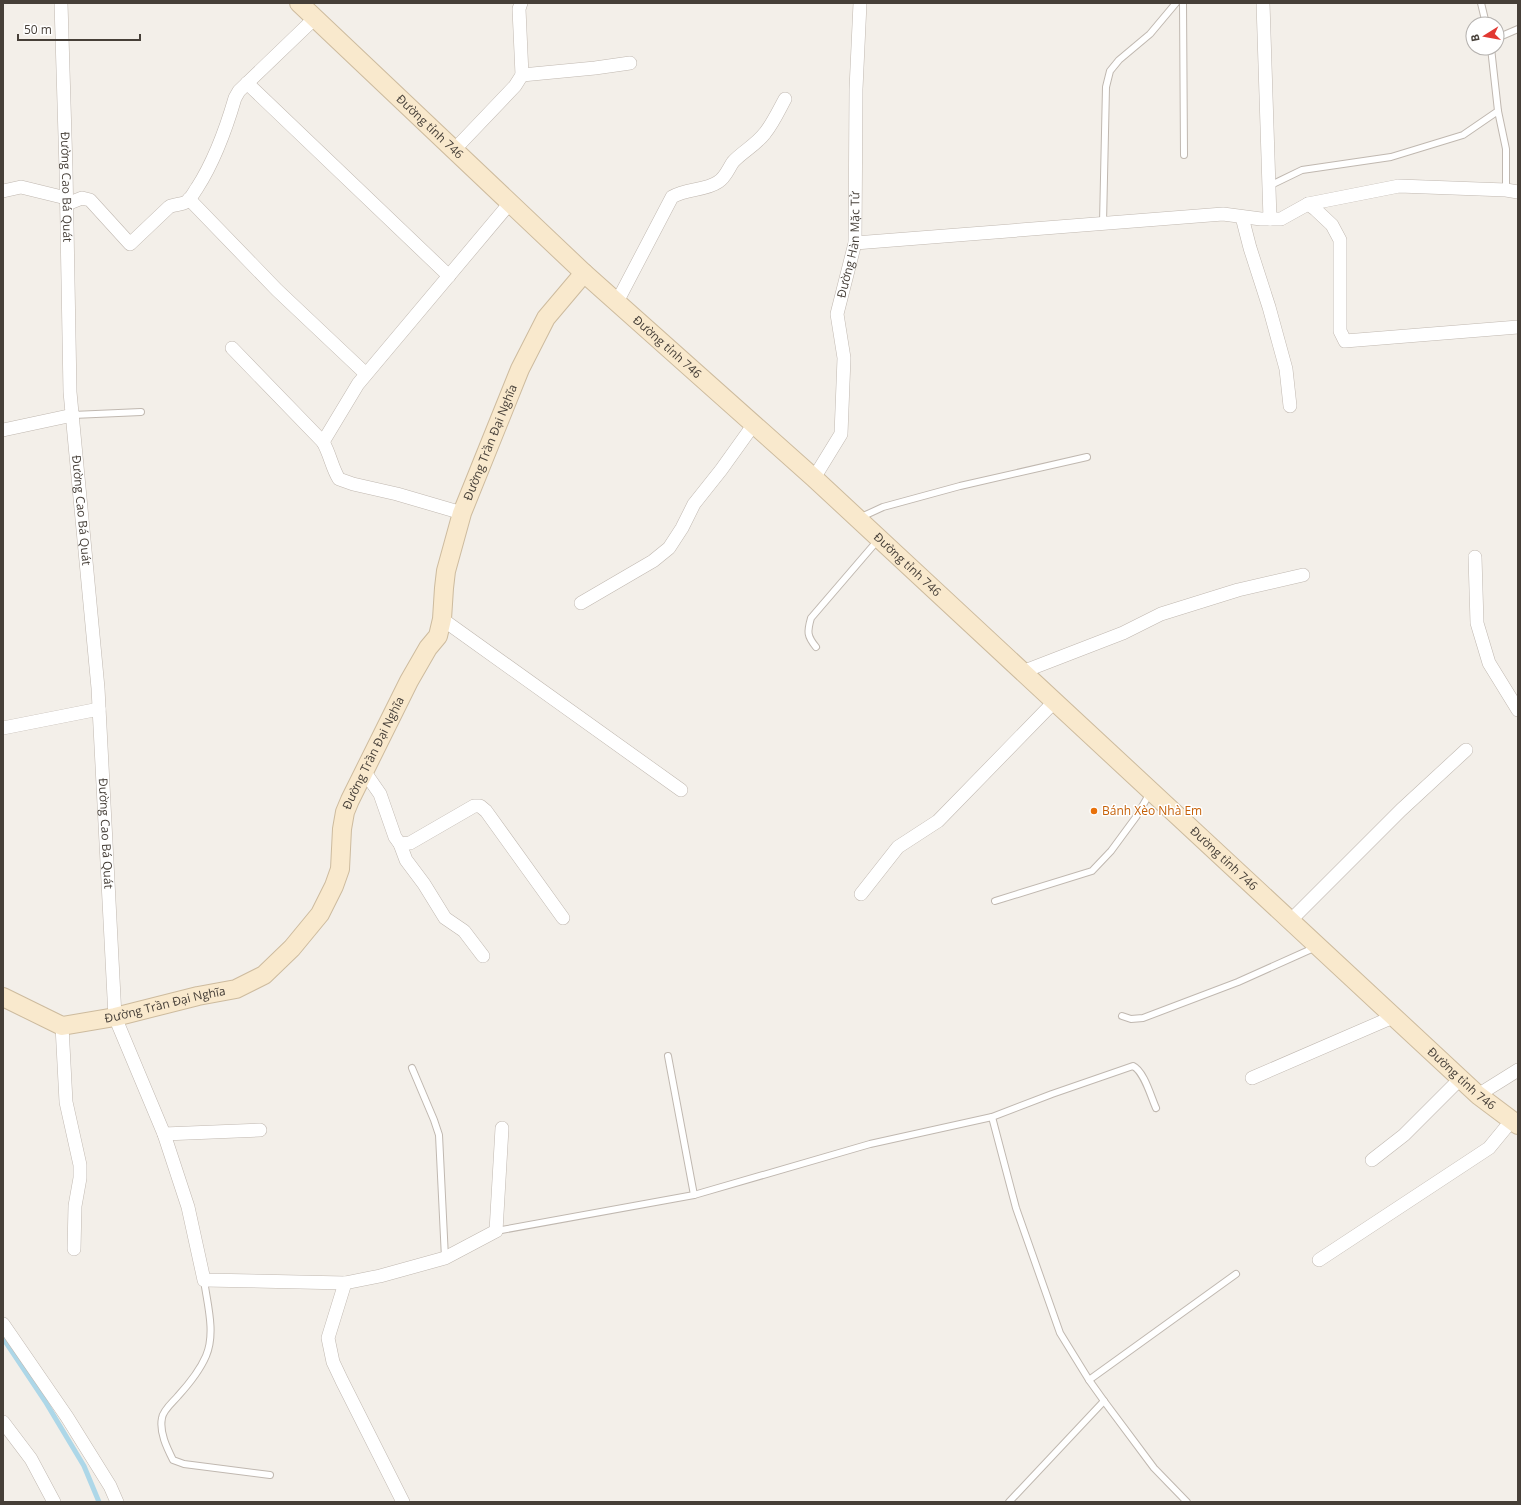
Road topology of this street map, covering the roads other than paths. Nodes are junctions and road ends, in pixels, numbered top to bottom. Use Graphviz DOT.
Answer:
graph roads {
  1 [pos="61,3"];
  2 [pos="299,3"];
  3 [pos="521,3"];
  4 [pos="860,3"];
  5 [pos="1176,3"];
  6 [pos="1183,3"];
  7 [pos="1263,3"];
  8 [pos="1481,3"];
  9 [pos="1484,16"];
  10 [pos="315,18"];
  11 [pos="1518,29"];
  12 [pos="1505,35"];
  13 [pos="1492,56"];
  14 [pos="630,63"];
  15 [pos="522,75"];
  16 [pos="247,83"];
  17 [pos="785,99"];
  18 [pos="1498,111"];
  19 [pos="454,150"];
  20 [pos="1184,155"];
  21 [pos="1269,186"];
  22 [pos="3,191"];
  23 [pos="1512,191"];
  24 [pos="190,199"];
  25 [pos="67,201"];
  26 [pos="510,203"];
  27 [pos="1308,204"];
  28 [pos="1242,217"];
  29 [pos="1270,219"];
  30 [pos="1103,223"];
  31 [pos="855,243"];
  32 [pos="584,273"];
  33 [pos="449,276"];
  34 [pos="617,302"];
  35 [pos="1518,326"];
  36 [pos="232,348"];
  37 [pos="366,374"];
  38 [pos="1290,406"];
  39 [pos="141,412"];
  40 [pos="73,415"];
  41 [pos="754,424"];
  42 [pos="3,430"];
  43 [pos="323,442"];
  44 [pos="1087,457"];
  45 [pos="814,478"];
  46 [pos="462,512"];
  47 [pos="857,519"];
  48 [pos="879,539"];
  49 [pos="1475,557"];
  50 [pos="1303,575"];
  51 [pos="581,603"];
  52 [pos="442,619"];
  53 [pos="816,647"];
  54 [pos="1022,672"];
  55 [pos="1054,702"];
  56 [pos="99,709"];
  57 [pos="1518,710"];
  58 [pos="3,728"];
  59 [pos="1466,750"];
  60 [pos="364,770"];
  61 [pos="681,790"];
  62 [pos="1151,792"];
  63 [pos="400,844"];
  64 [pos="862,894"];
  65 [pos="996,901"];
  66 [pos="563,918"];
  67 [pos="1290,921"];
  68 [pos="1317,946"];
  69 [pos="484,956"];
  70 [pos="3,997"];
  71 [pos="1122,1016"];
  72 [pos="115,1017"];
  73 [pos="1393,1017"];
  74 [pos="62,1026"];
  75 [pos="668,1056"];
  76 [pos="412,1068"];
  77 [pos="1518,1070"];
  78 [pos="1252,1078"];
  79 [pos="1460,1079"];
  80 [pos="1478,1095"];
  81 [pos="1156,1108"];
  82 [pos="992,1117"];
  83 [pos="1515,1122"];
  84 [pos="502,1128"];
  85 [pos="260,1130"];
  86 [pos="164,1134"];
  87 [pos="1372,1160"];
  88 [pos="694,1195"];
  89 [pos="496,1231"];
  90 [pos="74,1250"];
  91 [pos="445,1258"];
  92 [pos="1318,1260"];
  93 [pos="1236,1274"];
  94 [pos="204,1280"];
  95 [pos="345,1283"];
  96 [pos="3,1324"];
  97 [pos="1089,1380"];
  98 [pos="1104,1401"];
  99 [pos="3,1422"];
  100 [pos="270,1475"];
  101 [pos="54,1502"];
  102 [pos="117,1502"];
  103 [pos="404,1502"];
  104 [pos="1009,1502"];
  105 [pos="1187,1502"];
  1 -- 25 [label="street, Đường Cao Bá Quát"];
  2 -- 10 [label="main road, Đường tỉnh 746"];
  3 -- 15 [label="street"];
  4 -- 31 [label="street, Đường Hàn Mặc Tử"];
  5 -- 30 [label="lane"];
  6 -- 20 [label="lane"];
  7 -- 21 [label="street"];
  8 -- 9 [label="lane"];
  10 -- 16 [label="street"];
  10 -- 19 [label="main road, Đường tỉnh 746"];
  11 -- 12 [label="lane"];
  13 -- 18 [label="lane"];
  14 -- 15 [label="street"];
  15 -- 19 [label="street"];
  16 -- 24 [label="street"];
  16 -- 33 [label="street"];
  17 -- 34 [label="street"];
  18 -- 21 [label="lane"];
  18 -- 23 [label="lane"];
  19 -- 26 [label="main road, Đường tỉnh 746"];
  21 -- 29 [label="street"];
  22 -- 25 [label="street"];
  23 -- 27 [label="street"];
  24 -- 25 [label="street"];
  24 -- 37 [label="street"];
  25 -- 40 [label="street, Đường Cao Bá Quát"];
  26 -- 32 [label="main road, Đường tỉnh 746"];
  26 -- 33 [label="street"];
  27 -- 29 [label="street"];
  27 -- 35 [label="street"];
  28 -- 29 [label="street"];
  28 -- 30 [label="street"];
  28 -- 38 [label="street"];
  30 -- 31 [label="street"];
  31 -- 45 [label="street, Đường Hàn Mặc Tử"];
  32 -- 34 [label="main road, Đường tỉnh 746"];
  32 -- 46 [label="main road, Đường Trần Đại Nghĩa"];
  33 -- 37 [label="street"];
  34 -- 41 [label="main road, Đường tỉnh 746"];
  36 -- 43 [label="street"];
  37 -- 43 [label="street"];
  39 -- 40 [label="lane"];
  40 -- 42 [label="street"];
  40 -- 56 [label="street, Đường Cao Bá Quát"];
  41 -- 45 [label="main road, Đường tỉnh 746"];
  41 -- 51 [label="street"];
  43 -- 46 [label="street"];
  44 -- 47 [label="lane"];
  45 -- 47 [label="main road, Đường tỉnh 746"];
  46 -- 52 [label="main road, Đường Trần Đại Nghĩa"];
  47 -- 48 [label="main road, Đường tỉnh 746"];
  48 -- 53 [label="lane"];
  48 -- 54 [label="main road, Đường tỉnh 746"];
  49 -- 57 [label="street"];
  50 -- 54 [label="street"];
  52 -- 60 [label="main road, Đường Trần Đại Nghĩa"];
  52 -- 61 [label="street"];
  54 -- 55 [label="main road, Đường tỉnh 746"];
  55 -- 62 [label="main road, Đường tỉnh 746"];
  55 -- 64 [label="street"];
  56 -- 58 [label="street"];
  56 -- 72 [label="street, Đường Cao Bá Quát"];
  59 -- 67 [label="street"];
  60 -- 63 [label="street"];
  60 -- 72 [label="main road, Đường Trần Đại Nghĩa"];
  62 -- 65 [label="lane"];
  62 -- 67 [label="main road, Đường tỉnh 746"];
  63 -- 66 [label="street"];
  63 -- 69 [label="street"];
  67 -- 68 [label="main road, Đường tỉnh 746"];
  68 -- 71 [label="lane"];
  68 -- 73 [label="main road, Đường tỉnh 746"];
  70 -- 74 [label="main road"];
  72 -- 74 [label="main road, Đường Trần Đại Nghĩa"];
  72 -- 86 [label="street, Đường Cao Bá Quát"];
  73 -- 78 [label="street"];
  73 -- 79 [label="main road, Đường tỉnh 746"];
  74 -- 90 [label="street"];
  75 -- 88 [label="lane"];
  76 -- 91 [label="lane"];
  77 -- 80 [label="street"];
  79 -- 80 [label="main road, Đường tỉnh 746"];
  79 -- 87 [label="street"];
  80 -- 83 [label="main road, Đường tỉnh 746"];
  81 -- 82 [label="lane"];
  82 -- 88 [label="lane"];
  82 -- 97 [label="lane"];
  83 -- 92 [label="street"];
  84 -- 89 [label="street"];
  85 -- 86 [label="street"];
  86 -- 94 [label="street, Đường Cao Bá Quát"];
  88 -- 89 [label="lane"];
  89 -- 91 [label="street"];
  91 -- 95 [label="street"];
  93 -- 97 [label="lane"];
  94 -- 95 [label="street"];
  94 -- 100 [label="lane"];
  95 -- 103 [label="street"];
  96 -- 102 [label="street"];
  97 -- 98 [label="lane"];
  98 -- 104 [label="lane"];
  98 -- 105 [label="lane"];
  99 -- 101 [label="street"];
}
